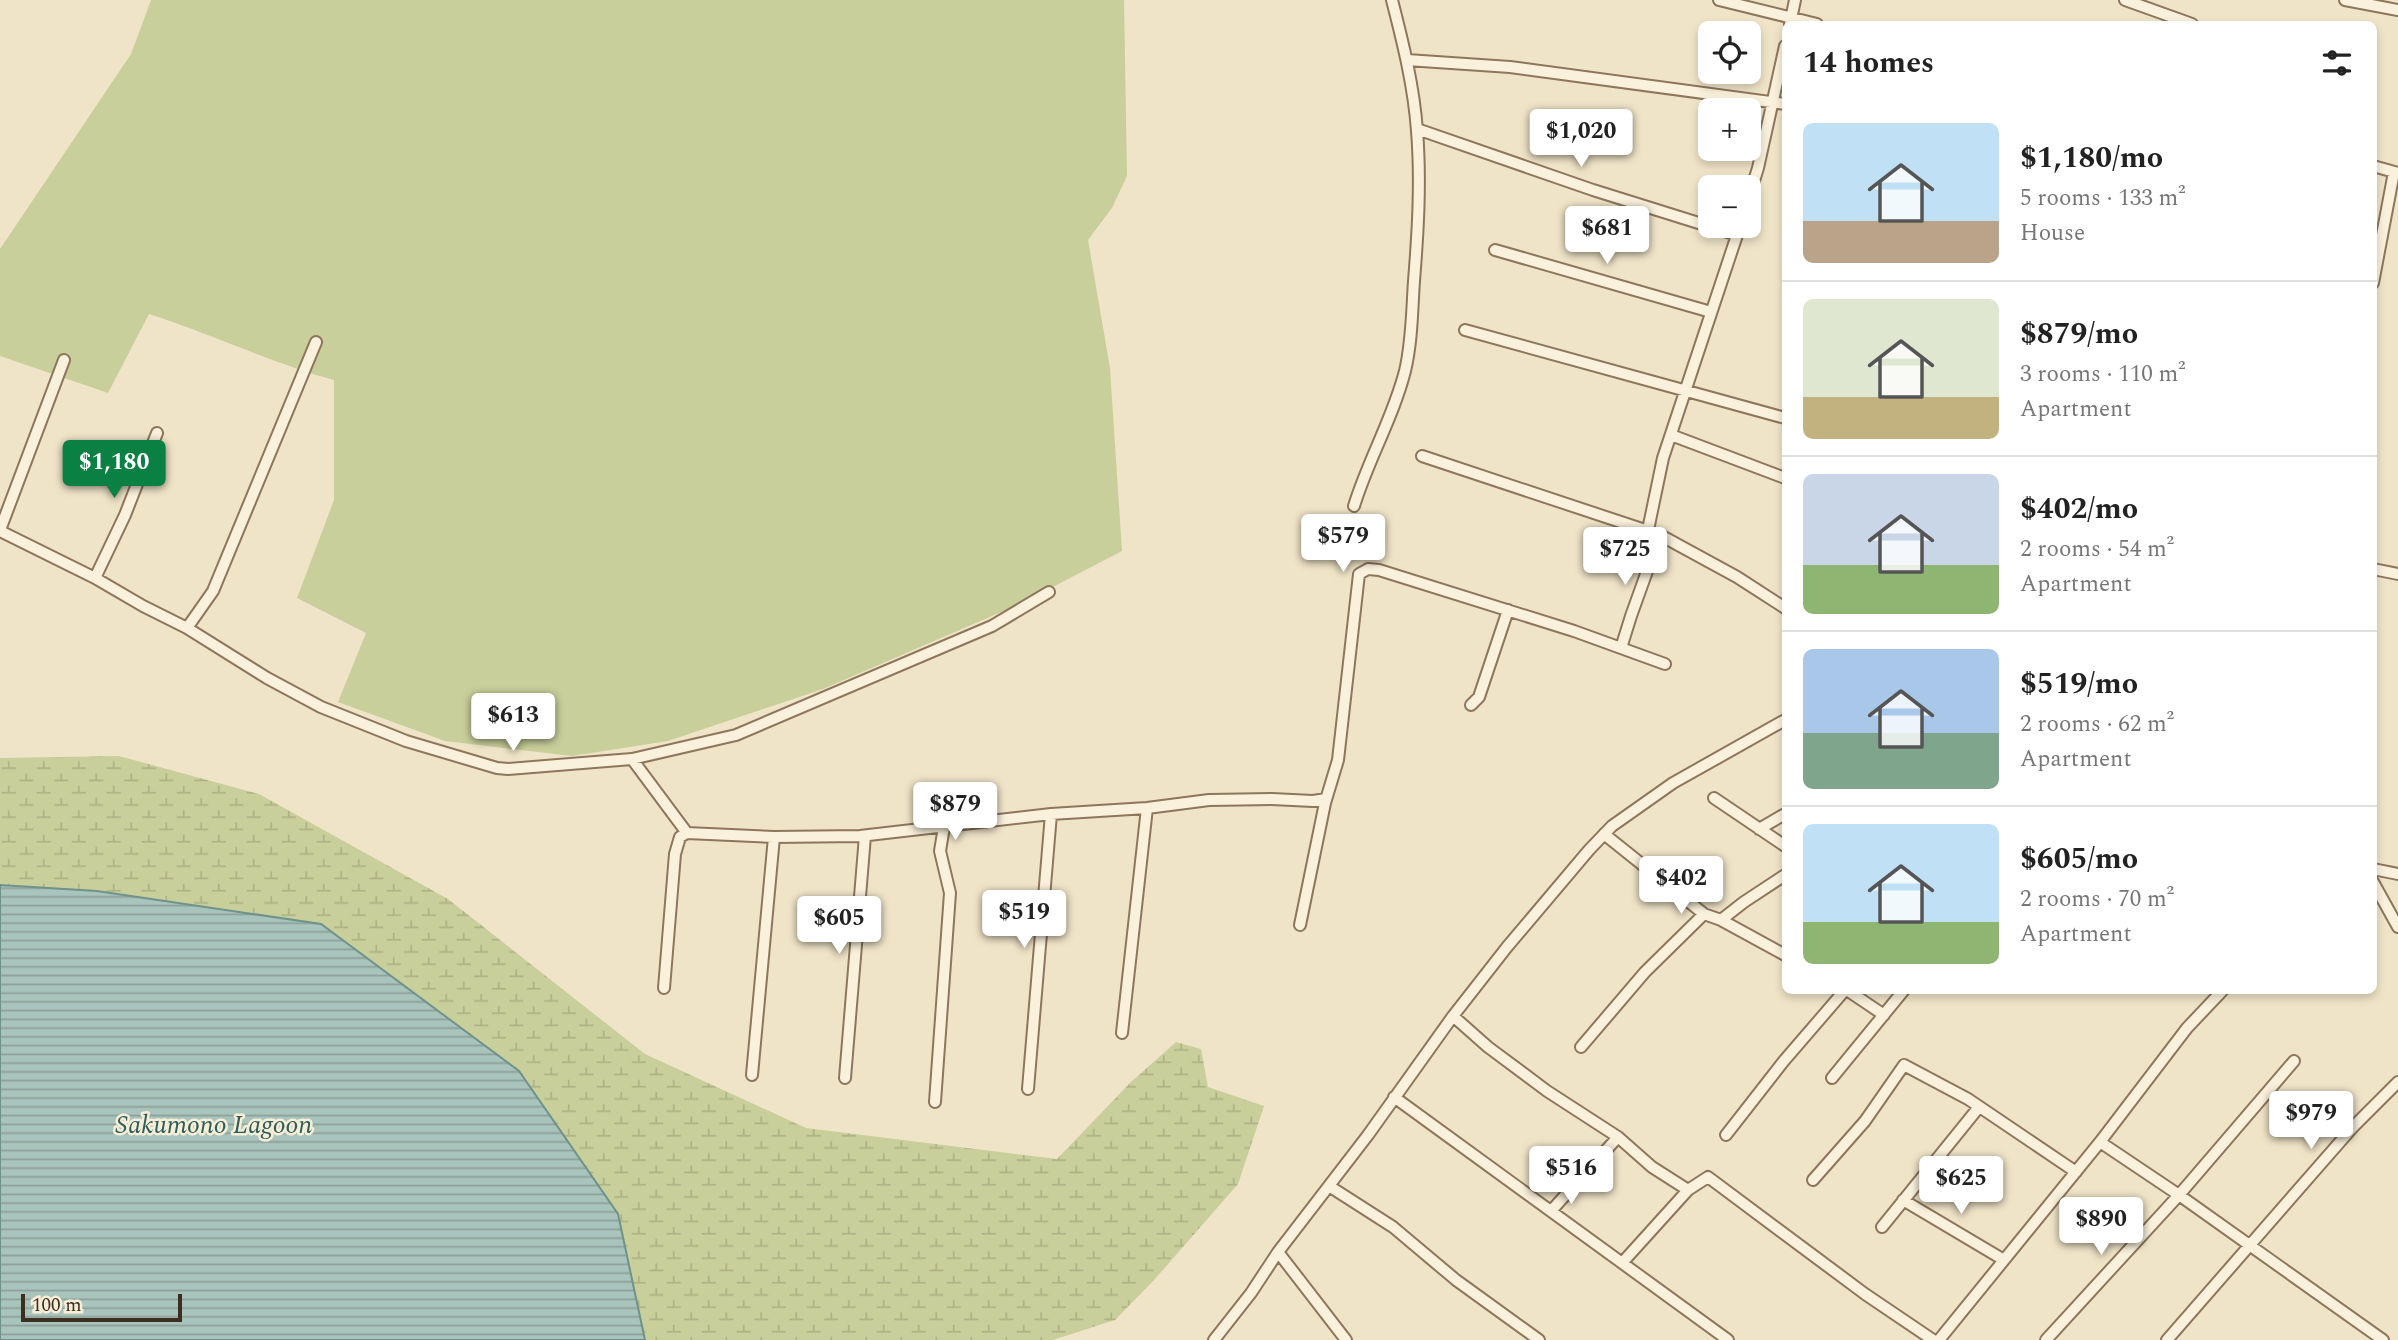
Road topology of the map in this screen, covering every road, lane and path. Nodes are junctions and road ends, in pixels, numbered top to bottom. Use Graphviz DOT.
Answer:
graph roads {
  1 [pos="1392,0"];
  2 [pos="1719,0"];
  3 [pos="1795,0"];
  4 [pos="2125,0"];
  5 [pos="2346,0"];
  6 [pos="2398,10"];
  7 [pos="1788,21"];
  8 [pos="1791,21"];
  9 [pos="2184,21"];
  10 [pos="1407,60"];
  11 [pos="1782,60"];
  12 [pos="1773,102"];
  13 [pos="1782,104"];
  14 [pos="1417,129"];
  15 [pos="2377,167"];
  16 [pos="2396,173"];
  17 [pos="1756,175"];
  18 [pos="1698,219"];
  19 [pos="1736,238"];
  20 [pos="1495,250"];
  21 [pos="2377,264"];
  22 [pos="1711,312"];
  23 [pos="1465,330"];
  24 [pos="316,342"];
  25 [pos="64,360"];
  26 [pos="1687,390"];
  27 [pos="1782,417"];
  28 [pos="157,433"];
  29 [pos="1671,435"];
  30 [pos="1422,456"];
  31 [pos="1782,477"];
  32 [pos="1354,506"];
  33 [pos="1648,530"];
  34 [pos="0,531"];
  35 [pos="1660,535"];
  36 [pos="2377,570"];
  37 [pos="2398,575"];
  38 [pos="95,578"];
  39 [pos="1049,592"];
  40 [pos="1782,606"];
  41 [pos="1508,610"];
  42 [pos="187,628"];
  43 [pos="1621,648"];
  44 [pos="1665,664"];
  45 [pos="1471,705"];
  46 [pos="1782,722"];
  47 [pos="632,759"];
  48 [pos="1714,798"];
  49 [pos="1326,799"];
  50 [pos="1147,808"];
  51 [pos="1051,814"];
  52 [pos="1782,816"];
  53 [pos="944,827"];
  54 [pos="1759,829"];
  55 [pos="687,833"];
  56 [pos="1604,834"];
  57 [pos="865,835"];
  58 [pos="774,837"];
  59 [pos="1782,844"];
  60 [pos="2377,870"];
  61 [pos="2398,874"];
  62 [pos="1782,877"];
  63 [pos="2377,889"];
  64 [pos="1704,914"];
  65 [pos="1721,920"];
  66 [pos="1300,925"];
  67 [pos="2398,927"];
  68 [pos="1782,953"];
  69 [pos="664,988"];
  70 [pos="1842,994"];
  71 [pos="1852,994"];
  72 [pos="1901,994"];
  73 [pos="2218,994"];
  74 [pos="1884,1015"];
  75 [pos="1453,1016"];
  76 [pos="1122,1033"];
  77 [pos="1581,1047"];
  78 [pos="2294,1061"];
  79 [pos="752,1075"];
  80 [pos="845,1078"];
  81 [pos="1832,1079"];
  82 [pos="2398,1082"];
  83 [pos="1028,1089"];
  84 [pos="1394,1097"];
  85 [pos="935,1102"];
  86 [pos="1979,1107"];
  87 [pos="1726,1135"];
  88 [pos="1618,1137"];
  89 [pos="2100,1142"];
  90 [pos="2076,1172"];
  91 [pos="1813,1180"];
  92 [pos="1329,1186"];
  93 [pos="1688,1190"];
  94 [pos="2179,1195"];
  95 [pos="1903,1199"];
  96 [pos="1551,1211"];
  97 [pos="1882,1227"];
  98 [pos="2249,1245"];
  99 [pos="1278,1252"];
  100 [pos="2004,1260"];
  101 [pos="1622,1263"];
  102 [pos="1214,1340"];
  103 [pos="1346,1340"];
  104 [pos="1538,1340"];
  105 [pos="1728,1340"];
  106 [pos="1933,1340"];
  107 [pos="1939,1340"];
  108 [pos="2046,1340"];
  109 [pos="2167,1340"];
  110 [pos="2383,1340"];
  1 -- 10 [label="street"];
  2 -- 7 [label="street"];
  3 -- 8 [label="street"];
  4 -- 9 [label="street"];
  5 -- 6 [label="street"];
  10 -- 12 [label="street"];
  10 -- 14 [label="street"];
  11 -- 12 [label="street"];
  12 -- 13 [label="street"];
  12 -- 17 [label="street"];
  14 -- 18 [label="street"];
  14 -- 32 [label="street"];
  15 -- 16 [label="street"];
  16 -- 21 [label="street"];
  19 -- 22 [label="street"];
  20 -- 22 [label="street"];
  22 -- 26 [label="street"];
  23 -- 26 [label="street"];
  24 -- 42 [label="street"];
  25 -- 34 [label="street"];
  26 -- 27 [label="street"];
  26 -- 29 [label="street"];
  28 -- 38 [label="street"];
  29 -- 31 [label="street"];
  29 -- 33 [label="street"];
  30 -- 33 [label="street"];
  33 -- 35 [label="street"];
  34 -- 38 [label="street"];
  35 -- 40 [label="street"];
  35 -- 43 [label="street"];
  36 -- 37 [label="street"];
  38 -- 42 [label="street"];
  39 -- 47 [label="street"];
  41 -- 43 [label="street"];
  41 -- 45 [label="street"];
  41 -- 49 [label="street"];
  42 -- 47 [label="street"];
  43 -- 44 [label="street"];
  46 -- 56 [label="street"];
  47 -- 55 [label="street"];
  48 -- 54 [label="street"];
  49 -- 50 [label="street"];
  49 -- 66 [label="street"];
  50 -- 51 [label="street"];
  50 -- 76 [label="street"];
  51 -- 53 [label="street"];
  51 -- 83 [label="street"];
  52 -- 54 [label="street"];
  53 -- 57 [label="street"];
  53 -- 85 [label="street"];
  54 -- 59 [label="street"];
  55 -- 58 [label="street"];
  55 -- 69 [label="street"];
  56 -- 64 [label="street"];
  56 -- 75 [label="street"];
  57 -- 58 [label="street"];
  57 -- 80 [label="street"];
  58 -- 79 [label="street"];
  60 -- 61 [label="street"];
  62 -- 65 [label="street"];
  63 -- 67 [label="street"];
  64 -- 65 [label="street"];
  64 -- 77 [label="street"];
  65 -- 68 [label="street"];
  70 -- 87 [label="street"];
  71 -- 74 [label="street"];
  72 -- 74 [label="street"];
  73 -- 89 [label="street"];
  74 -- 81 [label="street"];
  75 -- 84 [label="street"];
  75 -- 88 [label="street"];
  78 -- 94 [label="street"];
  82 -- 98 [label="street"];
  84 -- 92 [label="street"];
  84 -- 96 [label="street"];
  86 -- 90 [label="street"];
  86 -- 91 [label="street"];
  86 -- 95 [label="street"];
  88 -- 93 [label="street"];
  88 -- 96 [label="street"];
  89 -- 90 [label="street"];
  89 -- 94 [label="street"];
  90 -- 100 [label="street"];
  92 -- 99 [label="street"];
  92 -- 104 [label="street"];
  93 -- 101 [label="street"];
  93 -- 106 [label="street"];
  94 -- 98 [label="street"];
  94 -- 108 [label="street"];
  95 -- 97 [label="street"];
  95 -- 100 [label="street"];
  96 -- 101 [label="street"];
  98 -- 109 [label="street"];
  98 -- 110 [label="street"];
  99 -- 102 [label="street"];
  99 -- 103 [label="street"];
  100 -- 107 [label="street"];
  101 -- 105 [label="street"];
}
